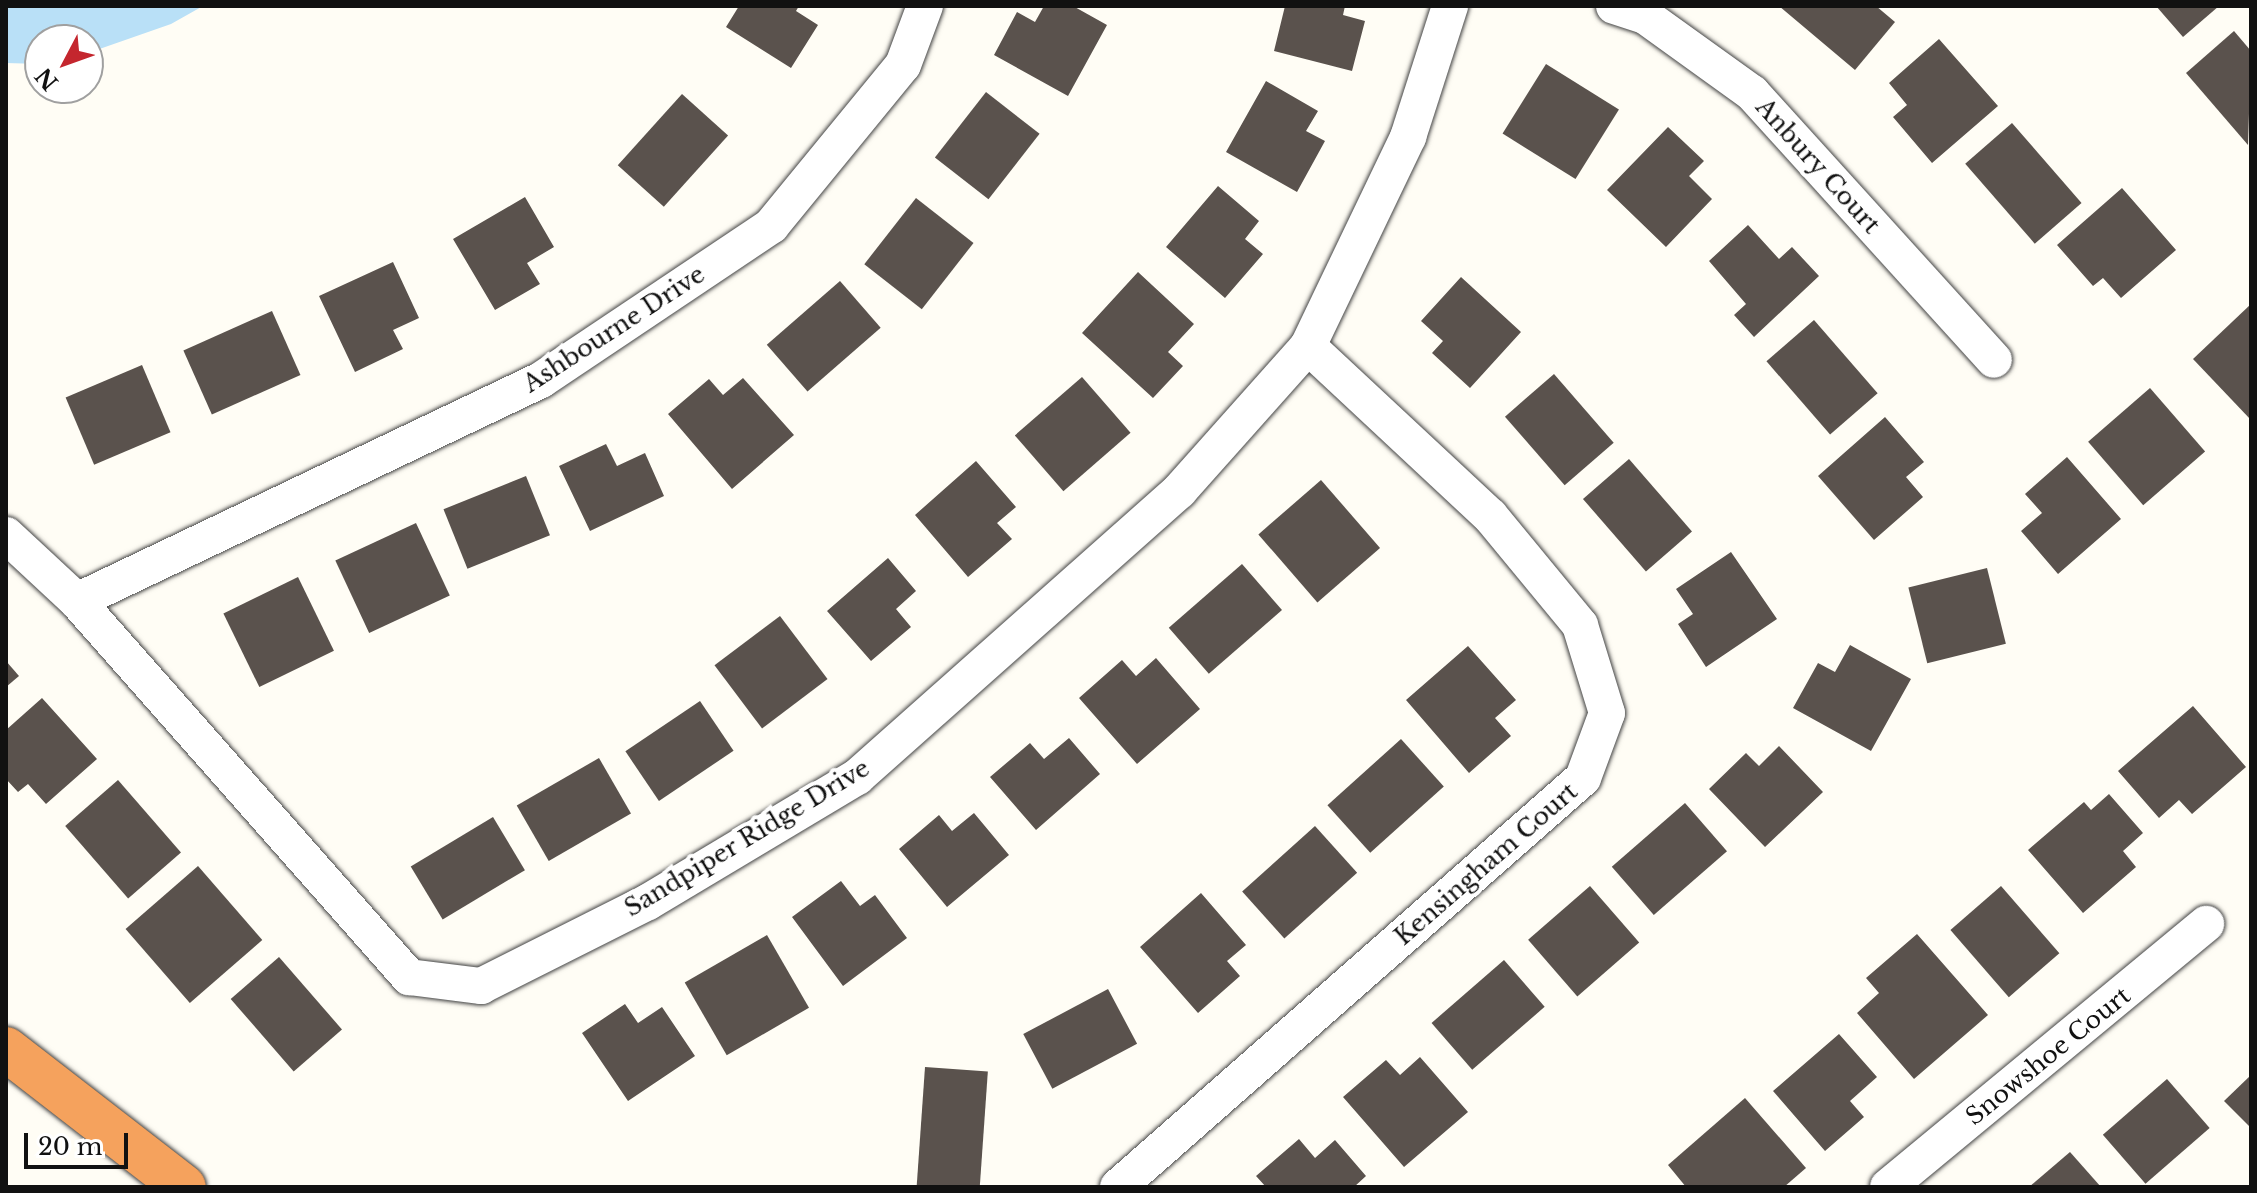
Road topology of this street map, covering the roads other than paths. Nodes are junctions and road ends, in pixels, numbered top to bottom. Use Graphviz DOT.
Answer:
graph roads {
  1 [pos="925,6"];
  2 [pos="1450,6"];
  3 [pos="1614,6"];
  4 [pos="1308,346"];
  5 [pos="1994,360"];
  6 [pos="6,535"];
  7 [pos="77,601"];
  8 [pos="2206,924"];
  9 [pos="6,1049"];
  10 [pos="184,1187"];
  11 [pos="1118,1187"];
  12 [pos="1888,1187"];
  1 -- 7 [label="street, Ashbourne Drive"];
  2 -- 4 [label="street, Sandpiper Ridge Drive"];
  3 -- 5 [label="street, Anbury Court"];
  4 -- 7 [label="street, Sandpiper Ridge Drive"];
  4 -- 11 [label="street, Kensingham Court"];
  6 -- 7 [label="street, Sandpiper Ridge Drive"];
  8 -- 12 [label="street, Snowshoe Court"];
  9 -- 10 [label="highway"];
}
